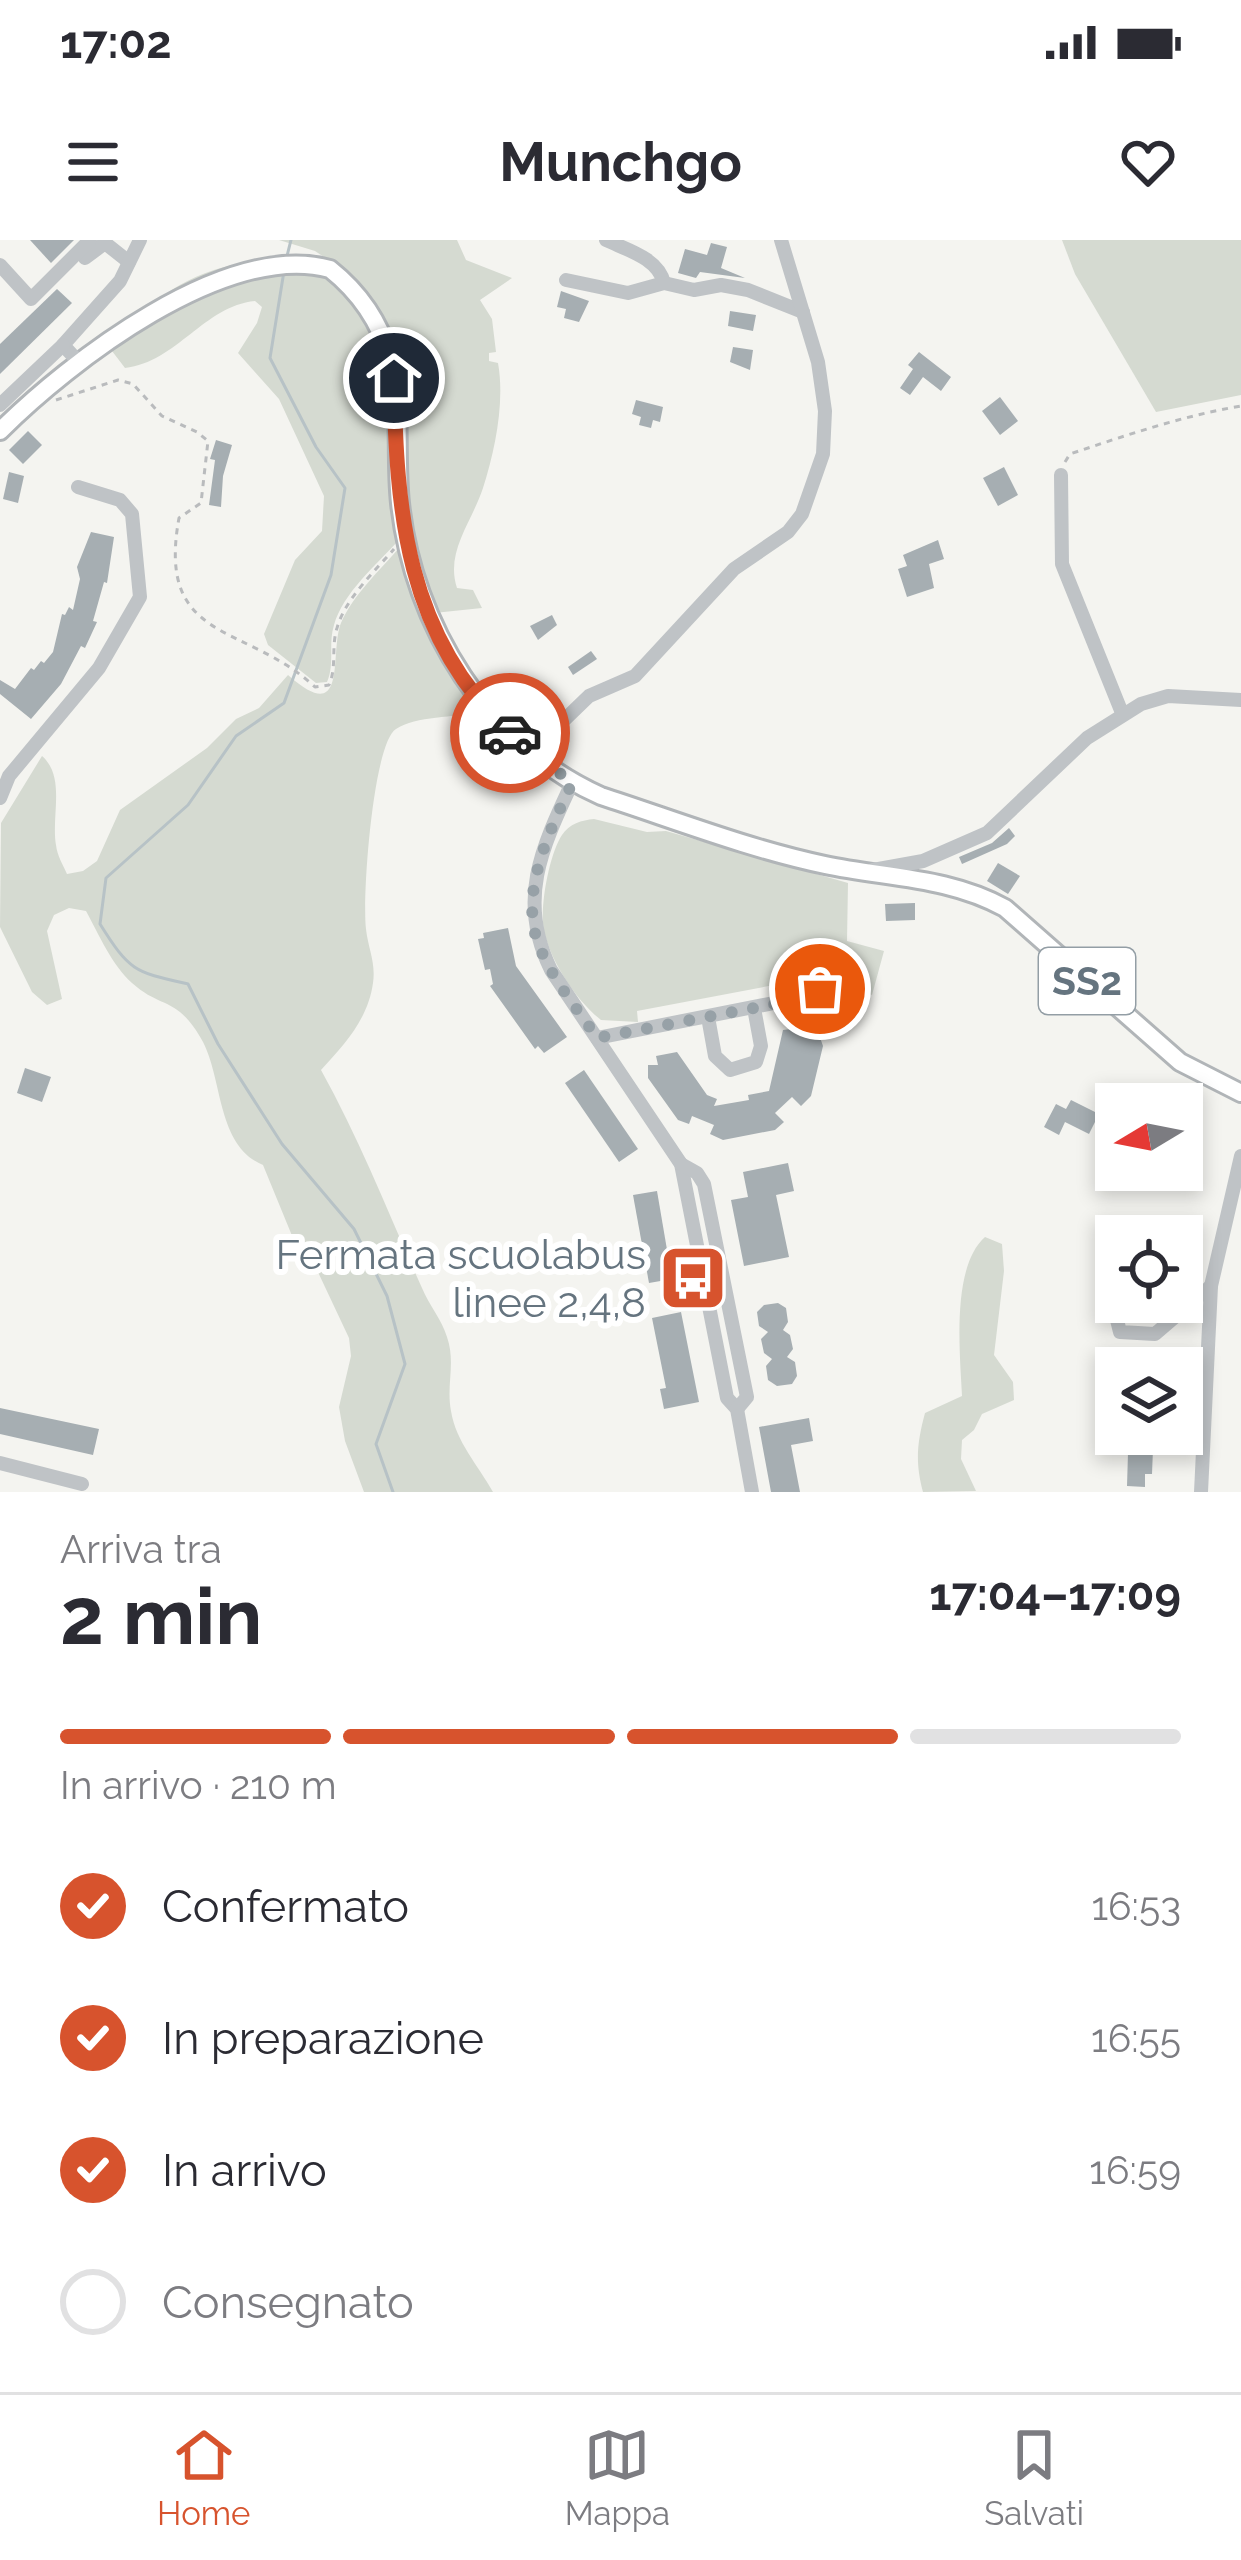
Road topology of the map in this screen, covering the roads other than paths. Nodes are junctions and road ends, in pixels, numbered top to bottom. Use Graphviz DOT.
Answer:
graph roads {
  1 [pos="90,240"];
  2 [pos="140,240"];
  3 [pos="606,240"];
  4 [pos="781,240"];
  5 [pos="247,252"];
  6 [pos="129,262"];
  7 [pos="0,266"];
  8 [pos="566,280"];
  9 [pos="664,283"];
  10 [pos="55,286"];
  11 [pos="141,300"];
  12 [pos="803,312"];
  13 [pos="69,352"];
  14 [pos="0,405"];
  15 [pos="0,431"];
  16 [pos="1061,475"];
  17 [pos="78,487"];
  18 [pos="1241,700"];
  19 [pos="1122,713"];
  20 [pos="531,752"];
  21 [pos="572,783"];
  22 [pos="0,798"];
  23 [pos="862,872"];
  24 [pos="824,992"];
  25 [pos="754,1008"];
  26 [pos="708,1017"];
  27 [pos="597,1038"];
  28 [pos="1241,1093"];
  29 [pos="1241,1156"];
  30 [pos="1237,1187"];
  31 [pos="1211,1286"];
  32 [pos="1203,1293"];
  33 [pos="1118,1323"];
  34 [pos="1168,1323"];
  35 [pos="0,1462"];
  36 [pos="82,1484"];
  37 [pos="752,1492"];
  38 [pos="1201,1492"];
  1 -- 7 [label="street"];
  2 -- 6 [label="street"];
  3 -- 9 [label="street"];
  4 -- 12 [label="street"];
  5 -- 20 [label="main road"];
  6 -- 10 [label="street"];
  6 -- 13 [label="street"];
  8 -- 9 [label="street"];
  9 -- 12 [label="street"];
  11 -- 13 [label="main road"];
  12 -- 20 [label="street"];
  13 -- 14 [label="street"];
  13 -- 15 [label="main road"];
  16 -- 19 [label="street"];
  17 -- 22 [label="street"];
  18 -- 19 [label="street"];
  19 -- 23 [label="street"];
  20 -- 21 [label="main road"];
  21 -- 23 [label="main road"];
  21 -- 27 [label="street"];
  23 -- 28 [label="main road, SS2"];
  24 -- 25 [label="street"];
  25 -- 26 [label="street"];
  25 -- 26 [label="street"];
  26 -- 27 [label="street"];
  27 -- 37 [label="street"];
  29 -- 30 [label="street"];
  30 -- 31 [label="street"];
  31 -- 32 [label="street"];
  31 -- 38 [label="street"];
  33 -- 34 [label="street"];
  35 -- 36 [label="street"];
}
